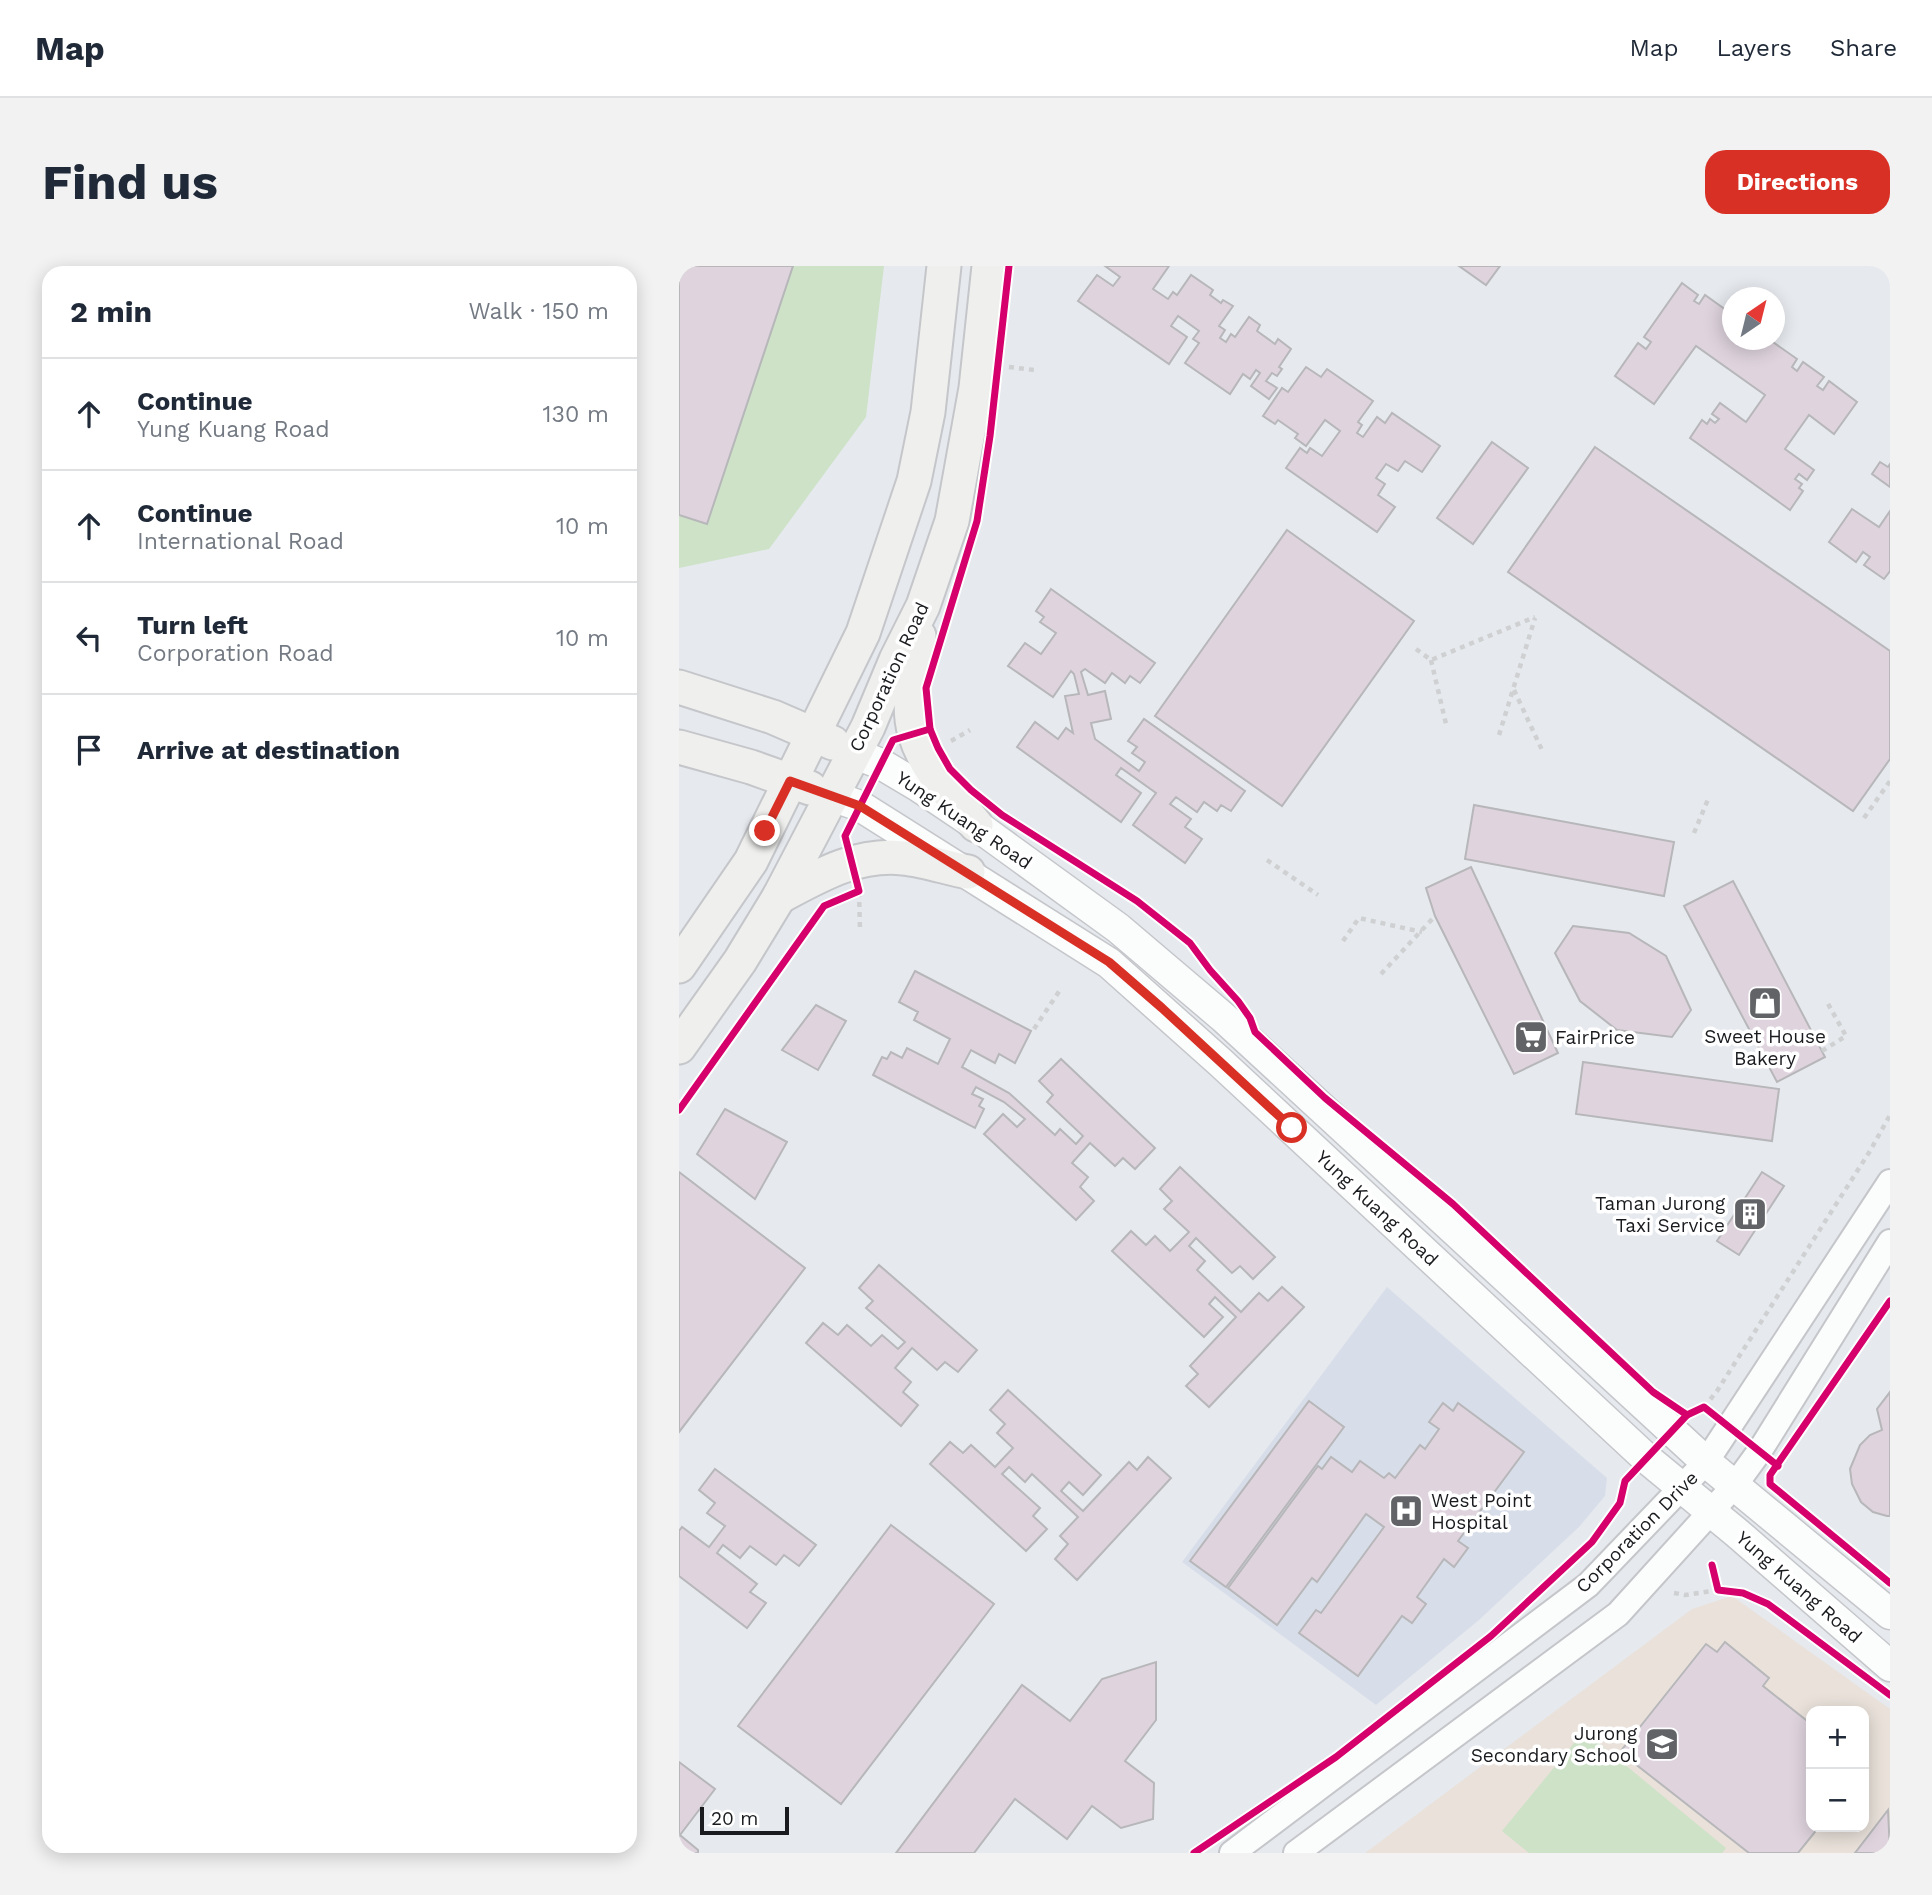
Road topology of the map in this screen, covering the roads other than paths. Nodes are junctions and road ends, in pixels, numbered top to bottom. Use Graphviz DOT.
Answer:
graph roads {
  1 [pos="944,266"];
  2 [pos="989,266"];
  3 [pos="923,606"];
  4 [pos="679,688"];
  5 [pos="813,734"];
  6 [pos="679,747"];
  7 [pos="855,753"];
  8 [pos="790,781"];
  9 [pos="832,796"];
  10 [pos="976,825"];
  11 [pos="968,872"];
  12 [pos="779,897"];
  13 [pos="679,966"];
  14 [pos="679,1047"];
  15 [pos="1890,1182"];
  16 [pos="1890,1242"];
  17 [pos="1706,1462"];
  18 [pos="1735,1485"];
  19 [pos="1681,1489"];
  20 [pos="1711,1513"];
  21 [pos="1890,1614"];
  22 [pos="1890,1666"];
  23 [pos="1232,1853"];
  24 [pos="1296,1853"];
  1 -- 5 [label="main road"];
  2 -- 3 [label="main road, Corporation Road"];
  3 -- 7 [label="main road, Corporation Road"];
  3 -- 10 [label="main road"];
  4 -- 5 [label="main road"];
  5 -- 7 [label="main road"];
  5 -- 8 [label="main road"];
  6 -- 8 [label="main road"];
  7 -- 9 [label="main road, Corporation Road"];
  7 -- 10 [label="street, Yung Kuang Road"];
  8 -- 9 [label="main road"];
  8 -- 13 [label="main road"];
  9 -- 11 [label="street, Yung Kuang Road"];
  9 -- 12 [label="main road, Corporation Road"];
  10 -- 17 [label="street, Yung Kuang Road"];
  11 -- 12 [label="main road"];
  11 -- 19 [label="street, Yung Kuang Road"];
  12 -- 14 [label="main road, Corporation Road"];
  15 -- 17 [label="street, Corporation Drive"];
  16 -- 18 [label="street, Corporation Drive"];
  17 -- 18 [label="street, Yung Kuang Road"];
  17 -- 19 [label="street, Corporation Drive"];
  18 -- 20 [label="street, Corporation Drive"];
  18 -- 21 [label="street, Yung Kuang Road"];
  19 -- 20 [label="street, Yung Kuang Road"];
  19 -- 23 [label="street, Corporation Drive"];
  20 -- 22 [label="street, Yung Kuang Road"];
  20 -- 24 [label="street, Corporation Drive"];
}
